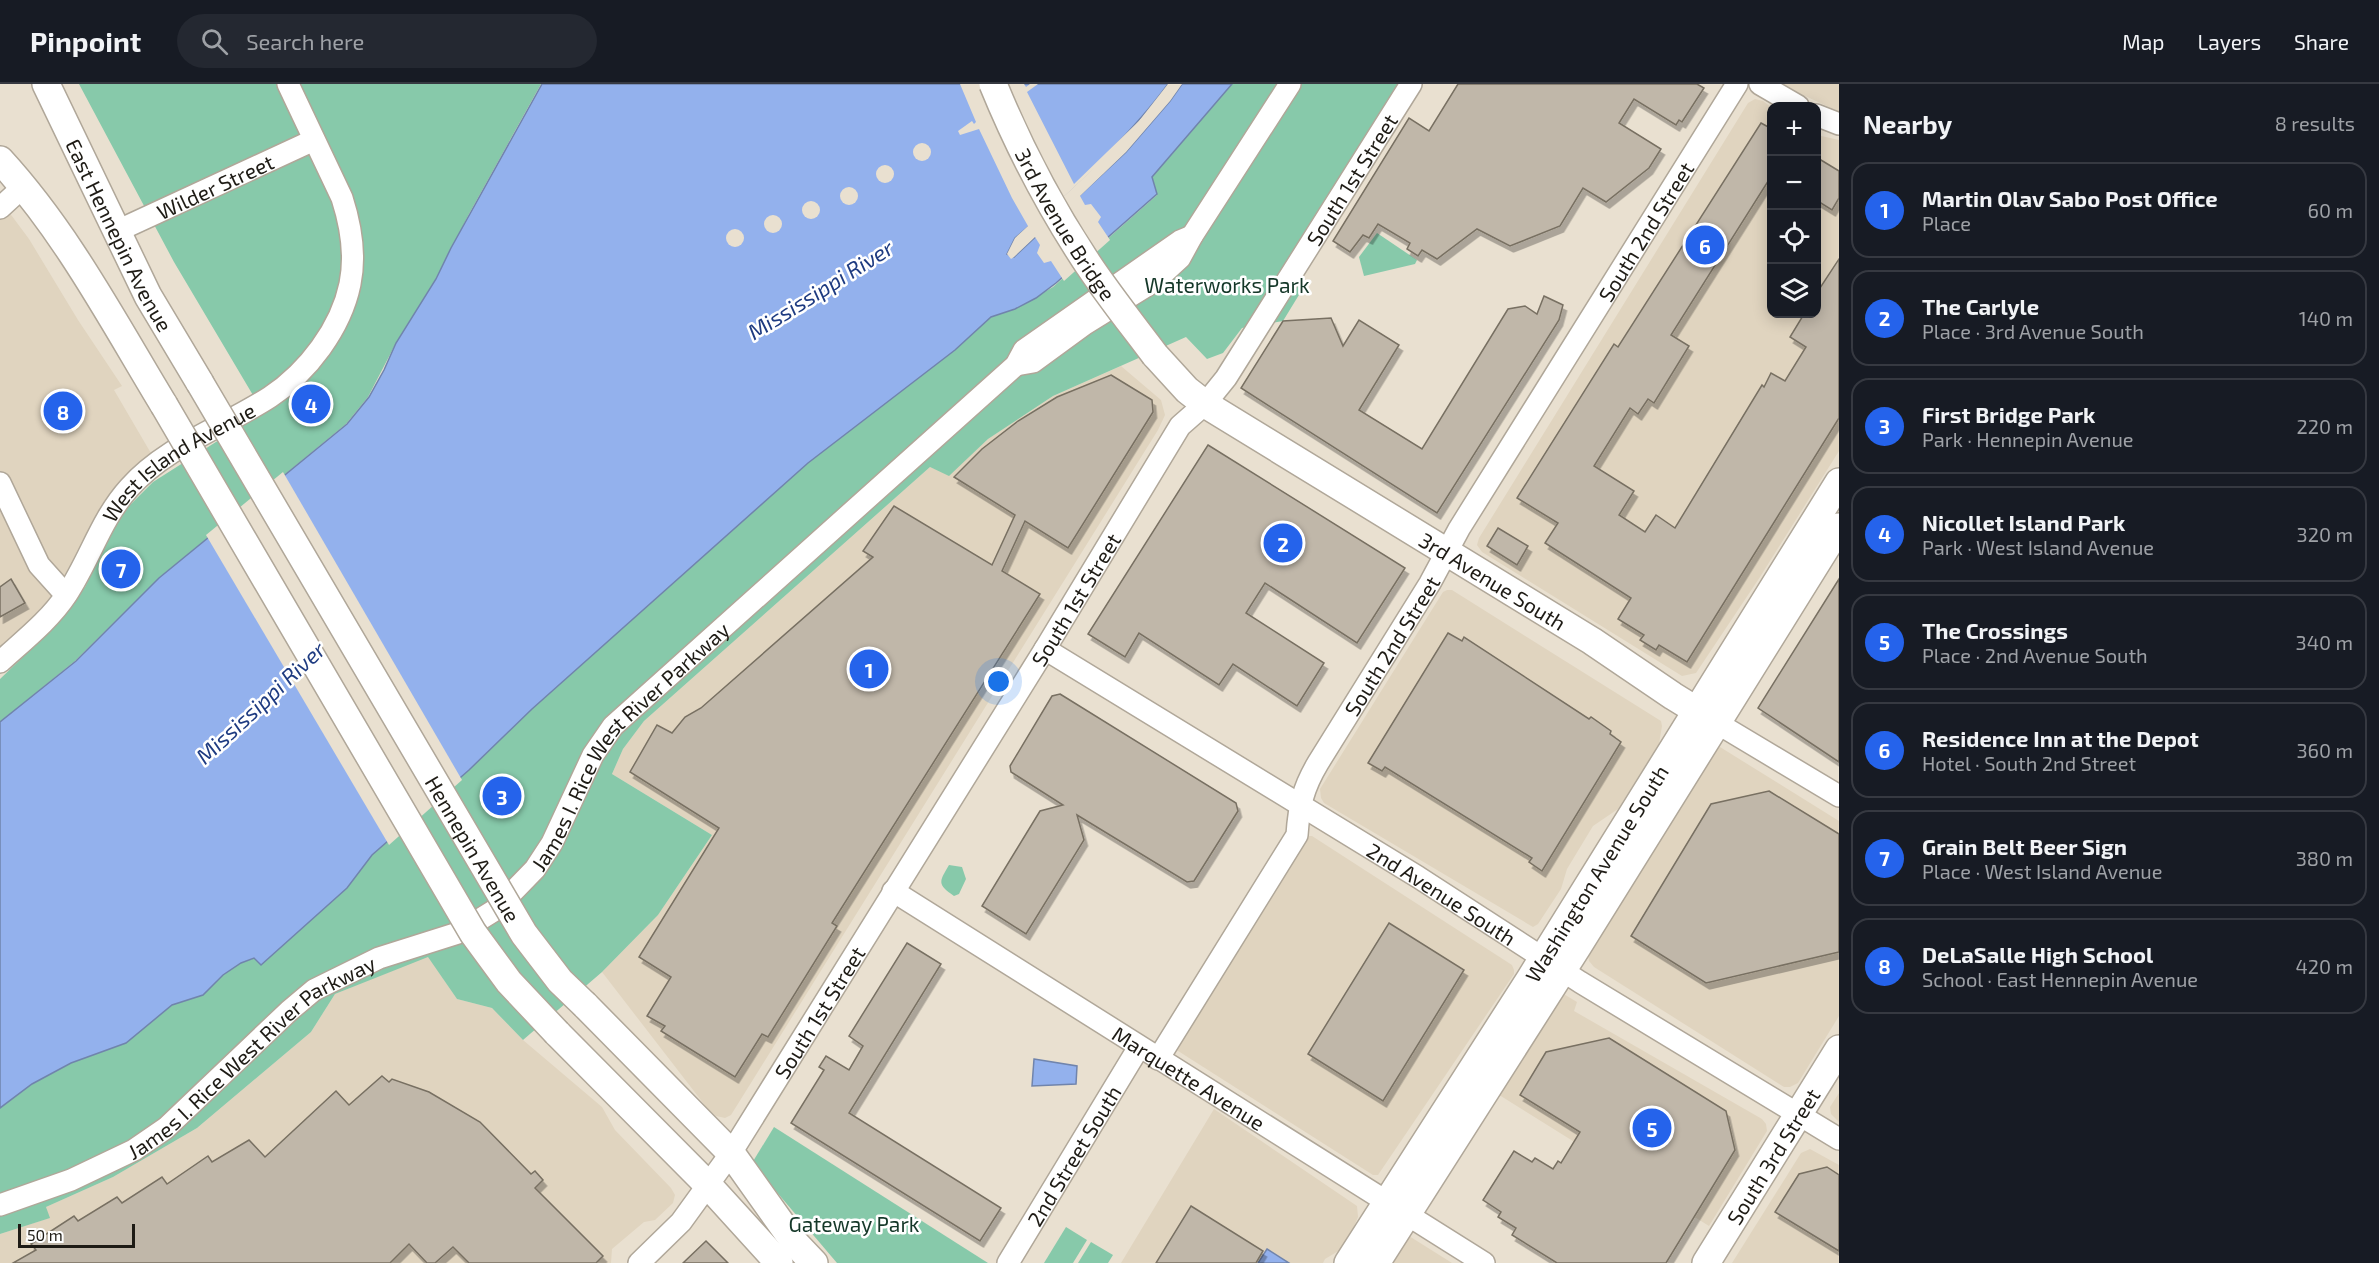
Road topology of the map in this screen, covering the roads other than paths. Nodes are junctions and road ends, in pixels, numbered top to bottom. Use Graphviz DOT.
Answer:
graph roads {
  1 [pos="288,84"];
  2 [pos="993,84"];
  3 [pos="1290,84"];
  4 [pos="1411,84"];
  5 [pos="1737,84"];
  6 [pos="1760,84"];
  7 [pos="46,85"];
  8 [pos="1791,102"];
  9 [pos="1821,117"];
  10 [pos="1839,124"];
  11 [pos="314,140"];
  12 [pos="0,160"];
  13 [pos="24,186"];
  14 [pos="0,208"];
  15 [pos="115,231"];
  16 [pos="1155,355"];
  17 [pos="200,383"];
  18 [pos="1205,404"];
  19 [pos="164,405"];
  20 [pos="1839,482"];
  21 [pos="0,483"];
  22 [pos="1839,527"];
  23 [pos="1448,551"];
  24 [pos="66,595"];
  25 [pos="1044,649"];
  26 [pos="0,662"];
  27 [pos="1707,717"];
  28 [pos="1839,796"];
  29 [pos="1299,806"];
  30 [pos="892,891"];
  31 [pos="1552,964"];
  32 [pos="1139,1047"];
  33 [pos="1839,1049"];
  34 [pos="1158,1059"];
  35 [pos="1798,1114"];
  36 [pos="1839,1139"];
  37 [pos="731,1153"];
  38 [pos="708,1185"];
  39 [pos="0,1205"];
  40 [pos="1397,1208"];
  41 [pos="639,1263"];
  42 [pos="779,1263"];
  43 [pos="814,1263"];
  44 [pos="1008,1263"];
  45 [pos="1348,1263"];
  46 [pos="1376,1263"];
  47 [pos="1484,1263"];
  48 [pos="1706,1263"];
  1 -- 11 [label="street, West Island Avenue"];
  2 -- 16 [label="main road, 3rd Avenue Bridge, bridge"];
  3 -- 39 [label="street, James I. Rice West River Parkway"];
  4 -- 18 [label="street, South 1st Street"];
  5 -- 23 [label="street, South 2nd Street"];
  6 -- 8 [label="street"];
  7 -- 15 [label="main road, East Hennepin Avenue"];
  9 -- 10 [label="street"];
  11 -- 15 [label="street, Wilder Street"];
  11 -- 24 [label="street, West Island Avenue"];
  12 -- 13 [label="main road, East Hennepin Avenue"];
  13 -- 14 [label="street"];
  13 -- 19 [label="main road, East Hennepin Avenue"];
  15 -- 17 [label="main road, East Hennepin Avenue"];
  16 -- 18 [label="main road, 3rd Avenue South"];
  17 -- 37 [label="main road, Hennepin Avenue, bridge"];
  18 -- 23 [label="main road, 3rd Avenue South"];
  18 -- 25 [label="street, South 1st Street"];
  19 -- 38 [label="main road, Hennepin Avenue, bridge"];
  20 -- 27 [label="main road, Washington Avenue South"];
  21 -- 24 [label="street"];
  22 -- 27 [label="main road, Washington Avenue South"];
  23 -- 27 [label="main road, 3rd Avenue South"];
  23 -- 29 [label="street, South 2nd Street"];
  24 -- 26 [label="street, West Island Avenue"];
  25 -- 29 [label="street, 2nd Avenue South"];
  25 -- 30 [label="street, South 1st Street"];
  27 -- 28 [label="street, 3rd Avenue South"];
  27 -- 31 [label="main road, Washington Avenue South"];
  29 -- 31 [label="street, 2nd Avenue South"];
  29 -- 34 [label="street, South 2nd Street"];
  30 -- 32 [label="street, Marquette Avenue"];
  30 -- 37 [label="street, South 1st Street"];
  31 -- 35 [label="street, 2nd Avenue South"];
  31 -- 40 [label="main road, Washington Avenue South"];
  32 -- 34 [label="street, Marquette Avenue"];
  32 -- 44 [label="street, 2nd Street South"];
  33 -- 35 [label="main road, South 3rd Street"];
  34 -- 40 [label="street, Marquette Avenue"];
  35 -- 36 [label="street, 2nd Avenue South"];
  35 -- 48 [label="main road, South 3rd Street"];
  37 -- 38 [label="street, South 1st Street"];
  37 -- 43 [label="main road, Hennepin Avenue"];
  38 -- 41 [label="street, South 1st Street"];
  38 -- 42 [label="main road, Hennepin Avenue"];
  40 -- 45 [label="main road, Washington Avenue South"];
  40 -- 46 [label="main road, Washington Avenue South"];
  40 -- 47 [label="street, Marquette Avenue"];
}
